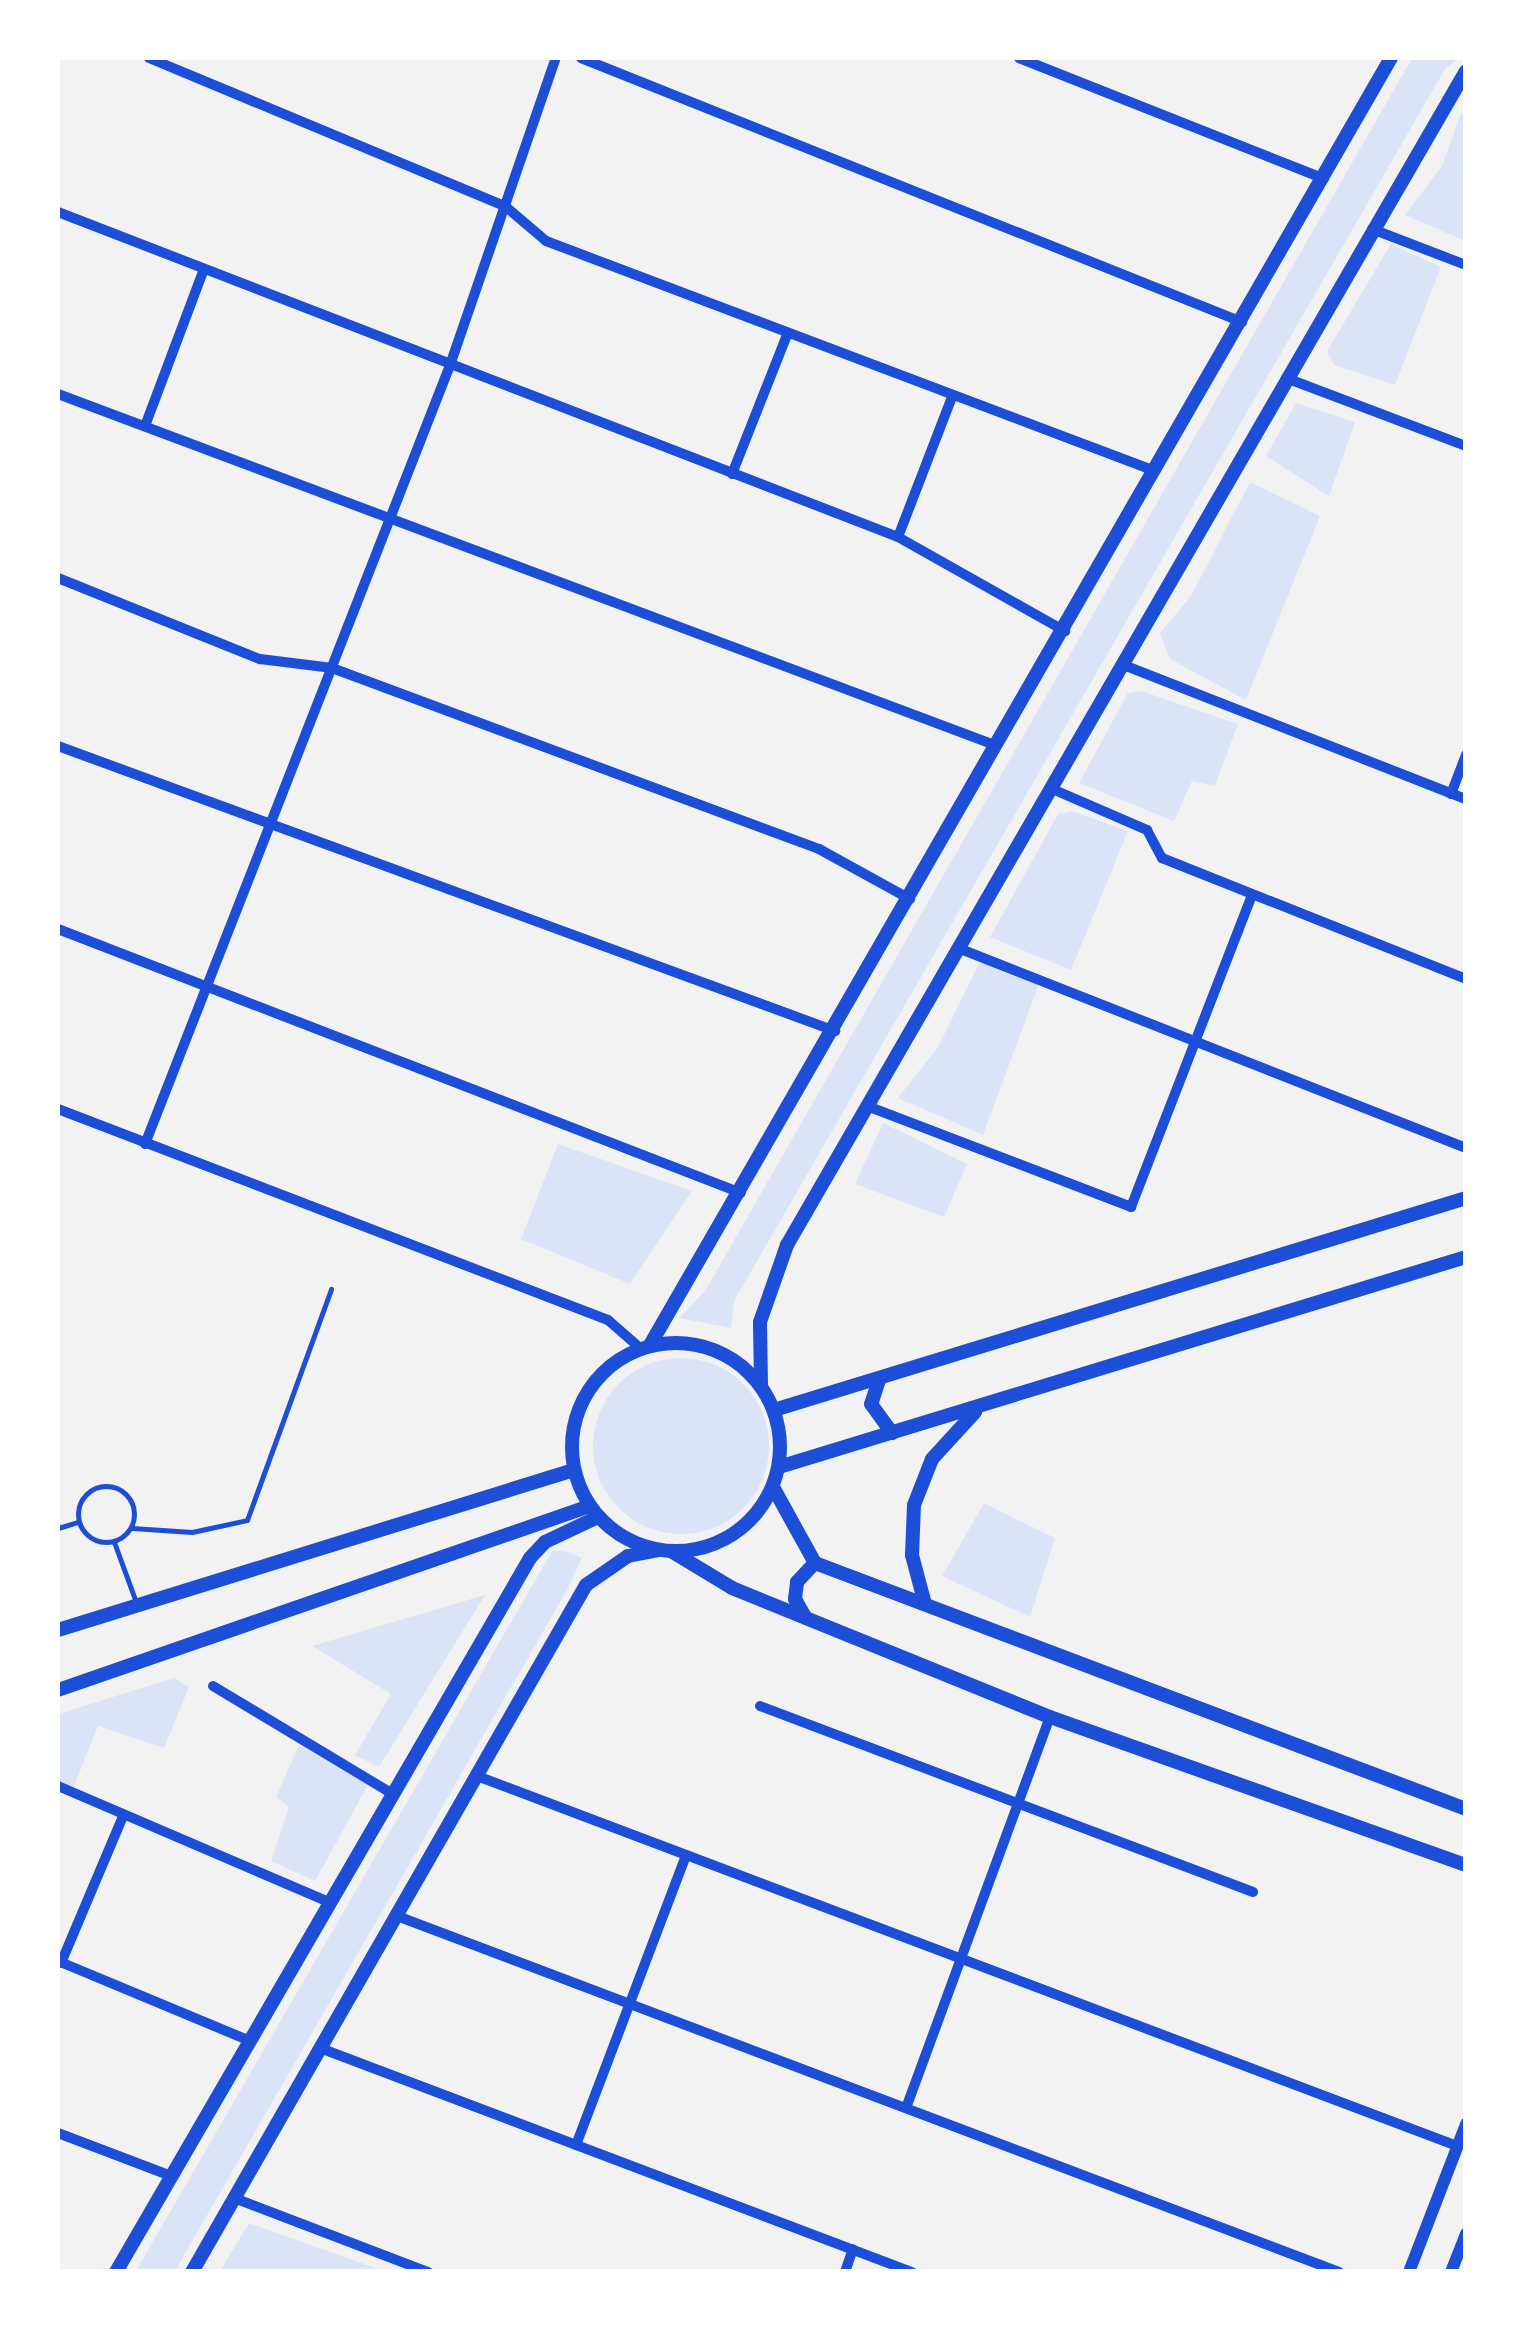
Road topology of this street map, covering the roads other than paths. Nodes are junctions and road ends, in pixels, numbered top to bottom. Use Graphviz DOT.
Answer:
graph roads {
  1 [pos="149,58"];
  2 [pos="556,58"];
  3 [pos="581,58"];
  4 [pos="1019,58"];
  5 [pos="1391,58"];
  6 [pos="1466,71"];
  7 [pos="1459,91"];
  8 [pos="1324,179"];
  9 [pos="505,206"];
  10 [pos="58,212"];
  11 [pos="1372,229"];
  12 [pos="1466,264"];
  13 [pos="204,272"];
  14 [pos="1242,322"];
  15 [pos="787,334"];
  16 [pos="449,368"];
  17 [pos="1286,378"];
  18 [pos="58,394"];
  19 [pos="952,397"];
  20 [pos="145,426"];
  21 [pos="1466,446"];
  22 [pos="1156,472"];
  23 [pos="732,474"];
  24 [pos="390,519"];
  25 [pos="898,537"];
  26 [pos="58,578"];
  27 [pos="1066,632"];
  28 [pos="1121,664"];
  29 [pos="332,668"];
  30 [pos="992,744"];
  31 [pos="58,746"];
  32 [pos="1466,755"];
  33 [pos="1050,788"];
  34 [pos="1450,794"];
  35 [pos="1466,799"];
  36 [pos="270,824"];
  37 [pos="1251,897"];
  38 [pos="910,899"];
  39 [pos="58,930"];
  40 [pos="958,948"];
  41 [pos="1466,979"];
  42 [pos="205,985"];
  43 [pos="834,1031"];
  44 [pos="1194,1045"];
  45 [pos="867,1106"];
  46 [pos="58,1109"];
  47 [pos="145,1144"];
  48 [pos="1466,1148"];
  49 [pos="741,1193"];
  50 [pos="1466,1198"];
  51 [pos="1466,1256"];
  52 [pos="331,1289"];
  53 [pos="645,1347"];
  54 [pos="879,1380"];
  55 [pos="761,1386"];
  56 [pos="985,1405"];
  57 [pos="774,1410"];
  58 [pos="892,1433"];
  59 [pos="778,1467"];
  60 [pos="574,1470"];
  61 [pos="772,1486"];
  62 [pos="594,1512"];
  63 [pos="78,1522"];
  64 [pos="58,1528"];
  65 [pos="132,1528"];
  66 [pos="114,1542"];
  67 [pos="665,1550"];
  68 [pos="815,1563"];
  69 [pos="925,1604"];
  70 [pos="137,1605"];
  71 [pos="805,1616"];
  72 [pos="58,1630"];
  73 [pos="213,1686"];
  74 [pos="58,1690"];
  75 [pos="760,1706"];
  76 [pos="1050,1718"];
  77 [pos="477,1776"];
  78 [pos="58,1786"];
  79 [pos="393,1794"];
  80 [pos="1022,1804"];
  81 [pos="1466,1809"];
  82 [pos="123,1816"];
  83 [pos="686,1855"];
  84 [pos="1466,1865"];
  85 [pos="1252,1892"];
  86 [pos="329,1902"];
  87 [pos="397,1916"];
  88 [pos="962,1960"];
  89 [pos="59,1962"];
  90 [pos="630,2004"];
  91 [pos="248,2040"];
  92 [pos="320,2048"];
  93 [pos="906,2108"];
  94 [pos="1466,2124"];
  95 [pos="58,2133"];
  96 [pos="576,2144"];
  97 [pos="1457,2146"];
  98 [pos="171,2176"];
  99 [pos="234,2198"];
  100 [pos="1466,2234"];
  101 [pos="853,2249"];
  102 [pos="408,2268"];
  103 [pos="116,2272"];
  104 [pos="192,2272"];
  105 [pos="428,2272"];
  106 [pos="845,2272"];
  107 [pos="912,2272"];
  108 [pos="1339,2272"];
  109 [pos="1409,2272"];
  110 [pos="1451,2272"];
  1 -- 9 [label="street"];
  2 -- 9 [label="street"];
  3 -- 14 [label="street"];
  4 -- 8 [label="street"];
  5 -- 8 [label="main road"];
  6 -- 7 [label="main road"];
  7 -- 11 [label="main road"];
  8 -- 14 [label="main road"];
  9 -- 15 [label="street"];
  9 -- 16 [label="street"];
  10 -- 13 [label="street"];
  11 -- 12 [label="street"];
  11 -- 17 [label="main road"];
  13 -- 16 [label="street"];
  13 -- 20 [label="street"];
  14 -- 22 [label="main road"];
  15 -- 19 [label="street"];
  15 -- 23 [label="street"];
  16 -- 23 [label="street"];
  16 -- 24 [label="street"];
  17 -- 21 [label="street"];
  17 -- 28 [label="main road"];
  18 -- 20 [label="street"];
  19 -- 22 [label="street"];
  19 -- 25 [label="street"];
  20 -- 24 [label="street"];
  22 -- 27 [label="main road"];
  23 -- 25 [label="street"];
  24 -- 29 [label="street"];
  24 -- 30 [label="street"];
  25 -- 27 [label="street"];
  26 -- 29 [label="street"];
  27 -- 30 [label="main road"];
  28 -- 33 [label="main road"];
  28 -- 34 [label="street"];
  29 -- 36 [label="street"];
  29 -- 38 [label="street"];
  30 -- 38 [label="main road"];
  31 -- 36 [label="street"];
  32 -- 34 [label="street"];
  33 -- 37 [label="street"];
  33 -- 40 [label="main road"];
  34 -- 35 [label="street"];
  36 -- 42 [label="street"];
  36 -- 43 [label="street"];
  37 -- 41 [label="street"];
  37 -- 44 [label="street"];
  38 -- 43 [label="main road"];
  39 -- 42 [label="street"];
  40 -- 44 [label="street"];
  40 -- 45 [label="main road"];
  42 -- 47 [label="street"];
  42 -- 49 [label="street"];
  43 -- 49 [label="main road"];
  44 -- 45 [label="street"];
  44 -- 48 [label="street"];
  45 -- 55 [label="main road"];
  46 -- 47 [label="street"];
  47 -- 53 [label="street"];
  49 -- 53 [label="main road"];
  50 -- 54 [label="main road"];
  51 -- 56 [label="main road"];
  52 -- 65 [label="lane"];
  53 -- 55 [label="main road"];
  53 -- 60 [label="main road"];
  54 -- 57 [label="main road"];
  54 -- 58 [label="main road"];
  55 -- 57 [label="main road"];
  56 -- 58 [label="main road"];
  56 -- 69 [label="main road"];
  57 -- 59 [label="main road"];
  58 -- 59 [label="main road"];
  59 -- 61 [label="main road"];
  60 -- 62 [label="main road"];
  60 -- 70 [label="main road"];
  61 -- 67 [label="main road"];
  61 -- 68 [label="main road"];
  62 -- 67 [label="main road"];
  62 -- 74 [label="main road"];
  62 -- 79 [label="main road"];
  63 -- 64 [label="lane"];
  63 -- 65 [label="lane"];
  63 -- 66 [label="lane"];
  65 -- 66 [label="lane"];
  66 -- 70 [label="lane"];
  67 -- 71 [label="main road"];
  67 -- 77 [label="main road"];
  68 -- 69 [label="main road"];
  68 -- 71 [label="main road"];
  69 -- 81 [label="main road"];
  70 -- 72 [label="main road"];
  71 -- 76 [label="main road"];
  73 -- 79 [label="street"];
  75 -- 80 [label="street"];
  76 -- 80 [label="street"];
  76 -- 84 [label="main road"];
  77 -- 83 [label="street"];
  77 -- 87 [label="main road"];
  78 -- 82 [label="street"];
  79 -- 86 [label="main road"];
  80 -- 85 [label="street"];
  80 -- 88 [label="street"];
  82 -- 86 [label="street"];
  82 -- 89 [label="street"];
  83 -- 88 [label="street"];
  83 -- 90 [label="street"];
  86 -- 91 [label="main road"];
  87 -- 90 [label="street"];
  87 -- 92 [label="main road"];
  88 -- 93 [label="street"];
  88 -- 97 [label="street"];
  89 -- 91 [label="street"];
  90 -- 93 [label="street"];
  90 -- 96 [label="street"];
  91 -- 98 [label="main road"];
  92 -- 96 [label="street"];
  92 -- 99 [label="main road"];
  93 -- 108 [label="street"];
  94 -- 97 [label="street"];
  95 -- 98 [label="street"];
  96 -- 101 [label="street"];
  97 -- 109 [label="street"];
  98 -- 103 [label="main road"];
  99 -- 102 [label="street"];
  99 -- 104 [label="main road"];
  100 -- 110 [label="street"];
  101 -- 106 [label="street"];
  101 -- 107 [label="street"];
  102 -- 105 [label="street"];
}
